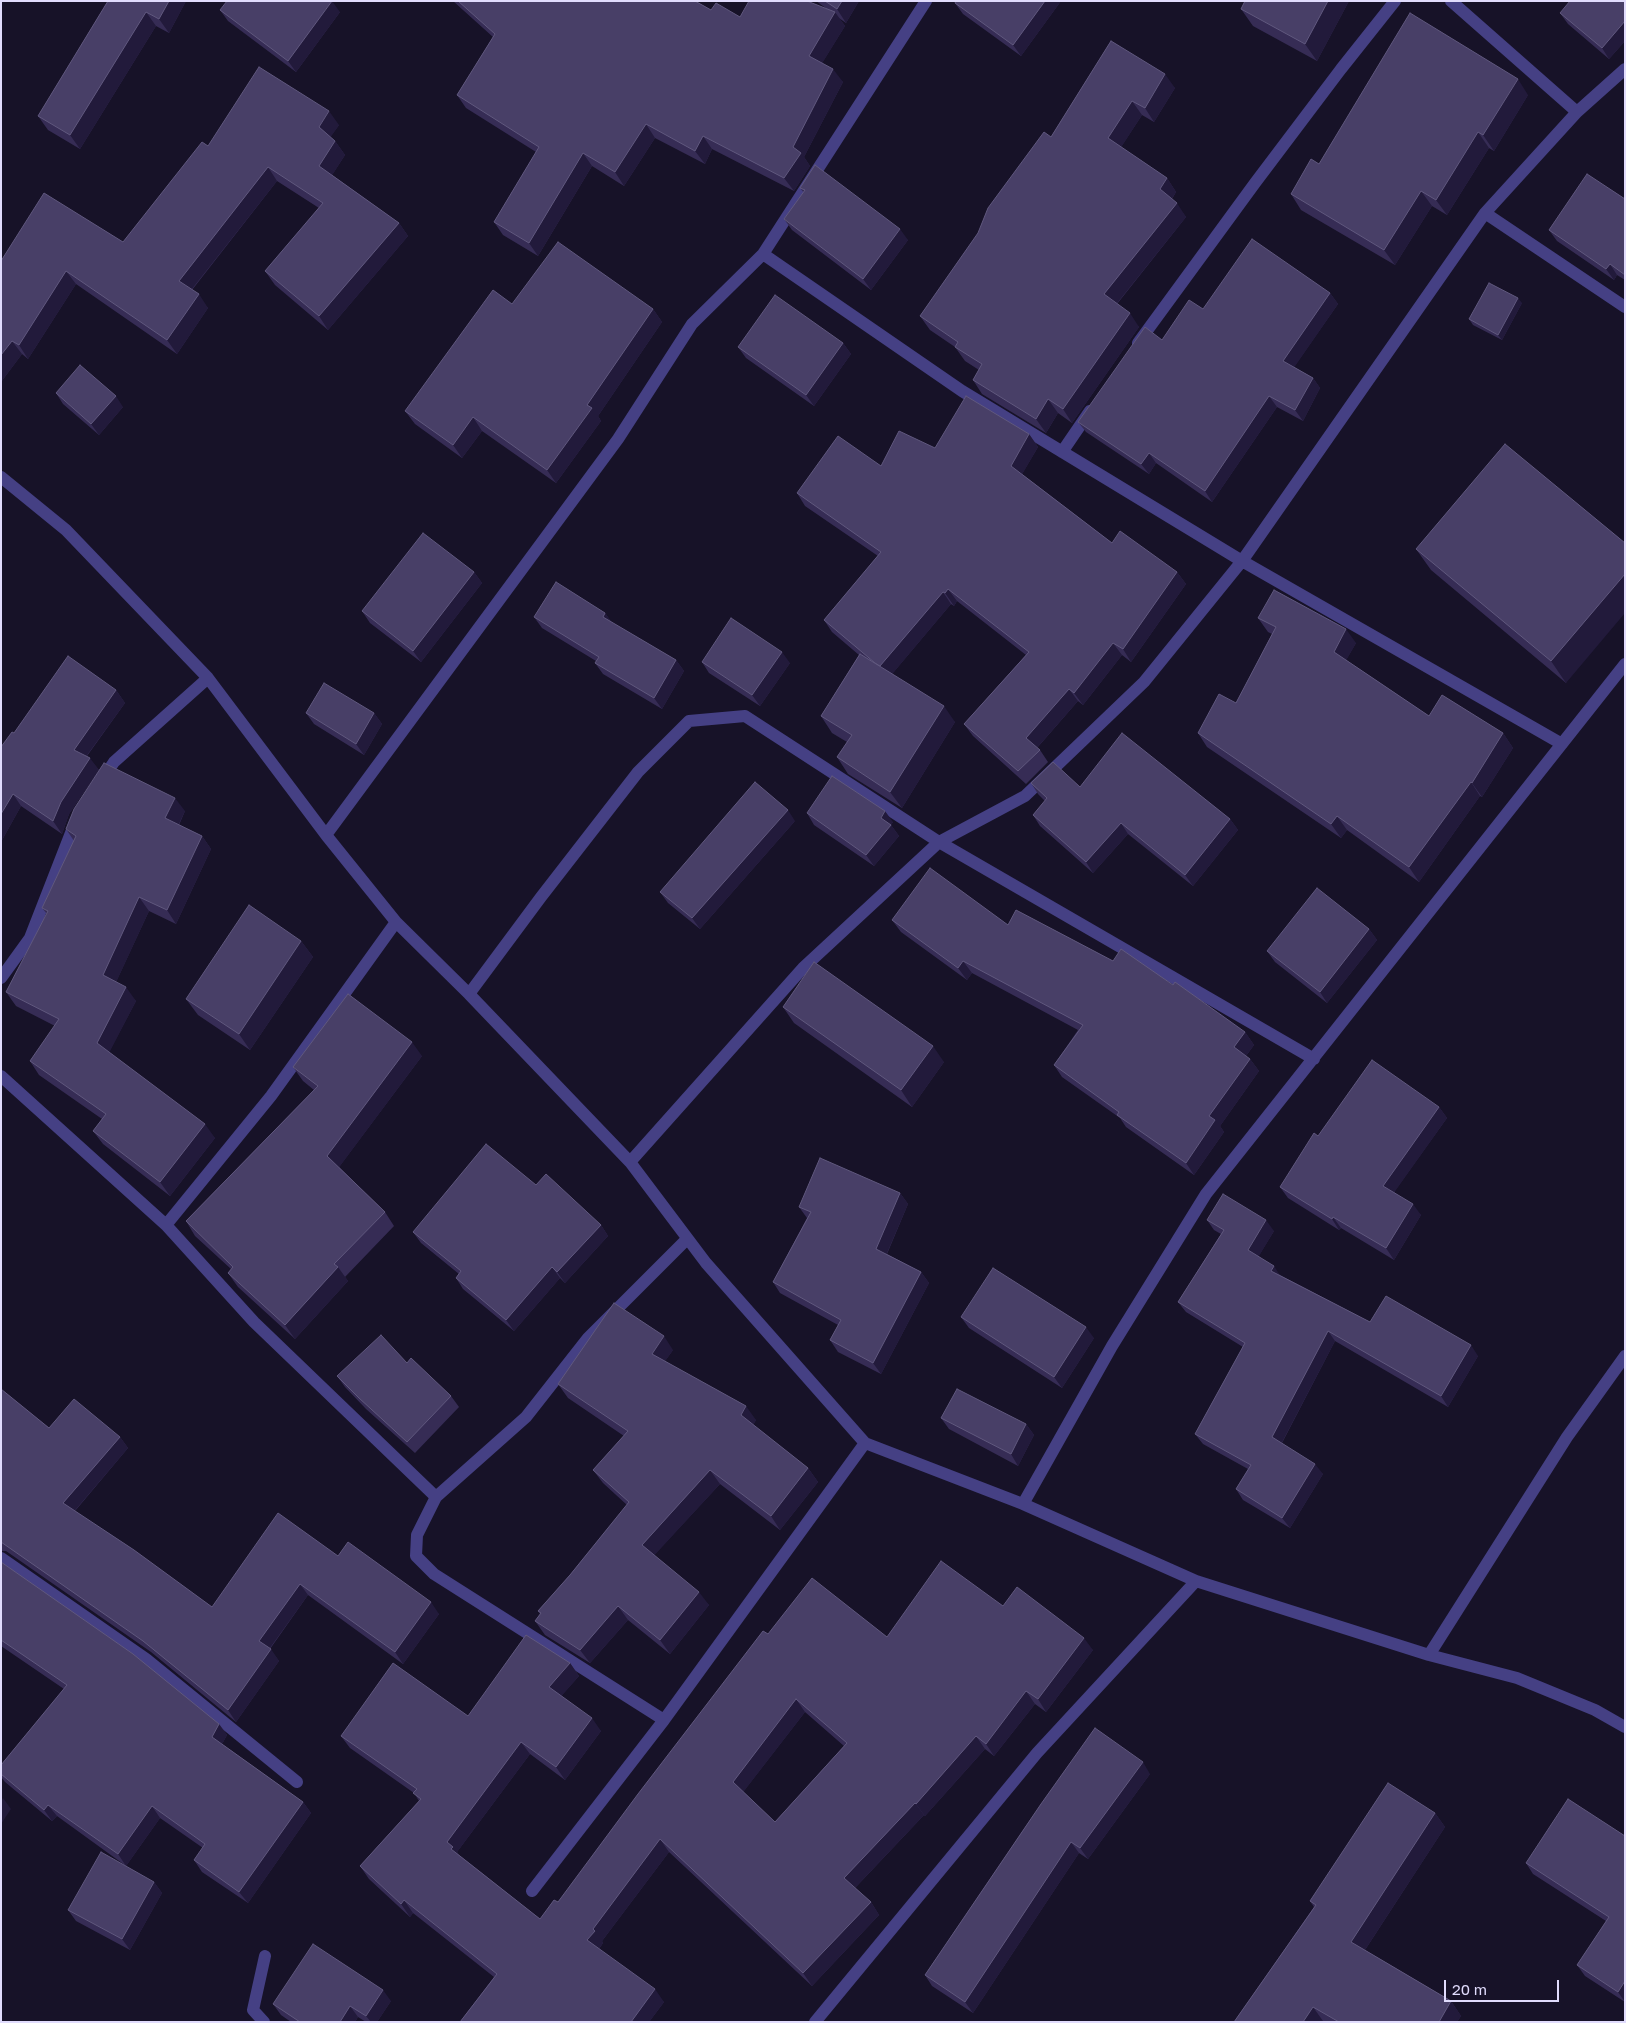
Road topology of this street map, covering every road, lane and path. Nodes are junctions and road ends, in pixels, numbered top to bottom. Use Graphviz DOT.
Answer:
graph roads {
  1 [pos="926,1"];
  2 [pos="1395,1"];
  3 [pos="1451,1"];
  4 [pos="1625,69"];
  5 [pos="1577,112"];
  6 [pos="1485,213"];
  7 [pos="763,254"];
  8 [pos="1625,307"];
  9 [pos="1133,350"];
  10 [pos="1100,397"];
  11 [pos="1062,452"];
  12 [pos="1,477"];
  13 [pos="1242,561"];
  14 [pos="1625,664"];
  15 [pos="208,678"];
  16 [pos="1562,744"];
  17 [pos="98,787"];
  18 [pos="82,811"];
  19 [pos="326,835"];
  20 [pos="938,842"];
  21 [pos="396,922"];
  22 [pos="1,978"];
  23 [pos="469,994"];
  24 [pos="1314,1059"];
  25 [pos="1,1076"];
  26 [pos="630,1162"];
  27 [pos="166,1225"];
  28 [pos="687,1239"];
  29 [pos="1625,1356"];
  30 [pos="865,1443"];
  31 [pos="436,1497"];
  32 [pos="1022,1504"];
  33 [pos="1,1558"];
  34 [pos="1196,1581"];
  35 [pos="1429,1655"];
  36 [pos="664,1720"];
  37 [pos="1625,1727"];
  38 [pos="297,1782"];
  39 [pos="532,1891"];
  40 [pos="265,1956"];
  41 [pos="264,2022"];
  42 [pos="816,2022"];
  1 -- 7 [label="street"];
  2 -- 9 [label="street"];
  3 -- 5 [label="street"];
  4 -- 5 [label="street"];
  5 -- 6 [label="street"];
  6 -- 8 [label="street"];
  6 -- 13 [label="street"];
  7 -- 11 [label="street"];
  7 -- 19 [label="street"];
  10 -- 11 [label="street"];
  11 -- 13 [label="street"];
  12 -- 15 [label="street"];
  13 -- 16 [label="street"];
  13 -- 20 [label="street"];
  14 -- 16 [label="street"];
  15 -- 17 [label="street"];
  15 -- 19 [label="street"];
  16 -- 24 [label="street"];
  18 -- 22 [label="street"];
  19 -- 21 [label="street"];
  20 -- 23 [label="street"];
  20 -- 24 [label="street"];
  20 -- 26 [label="street"];
  21 -- 23 [label="street"];
  21 -- 27 [label="street"];
  23 -- 26 [label="street"];
  24 -- 32 [label="street"];
  25 -- 27 [label="street"];
  26 -- 28 [label="street"];
  27 -- 31 [label="street"];
  28 -- 30 [label="street"];
  28 -- 31 [label="street"];
  29 -- 35 [label="street"];
  30 -- 32 [label="street"];
  30 -- 36 [label="street"];
  31 -- 36 [label="street"];
  32 -- 34 [label="street"];
  33 -- 38 [label="street"];
  34 -- 35 [label="street"];
  34 -- 42 [label="street"];
  35 -- 37 [label="street"];
  36 -- 39 [label="street"];
  40 -- 41 [label="street"];
}
